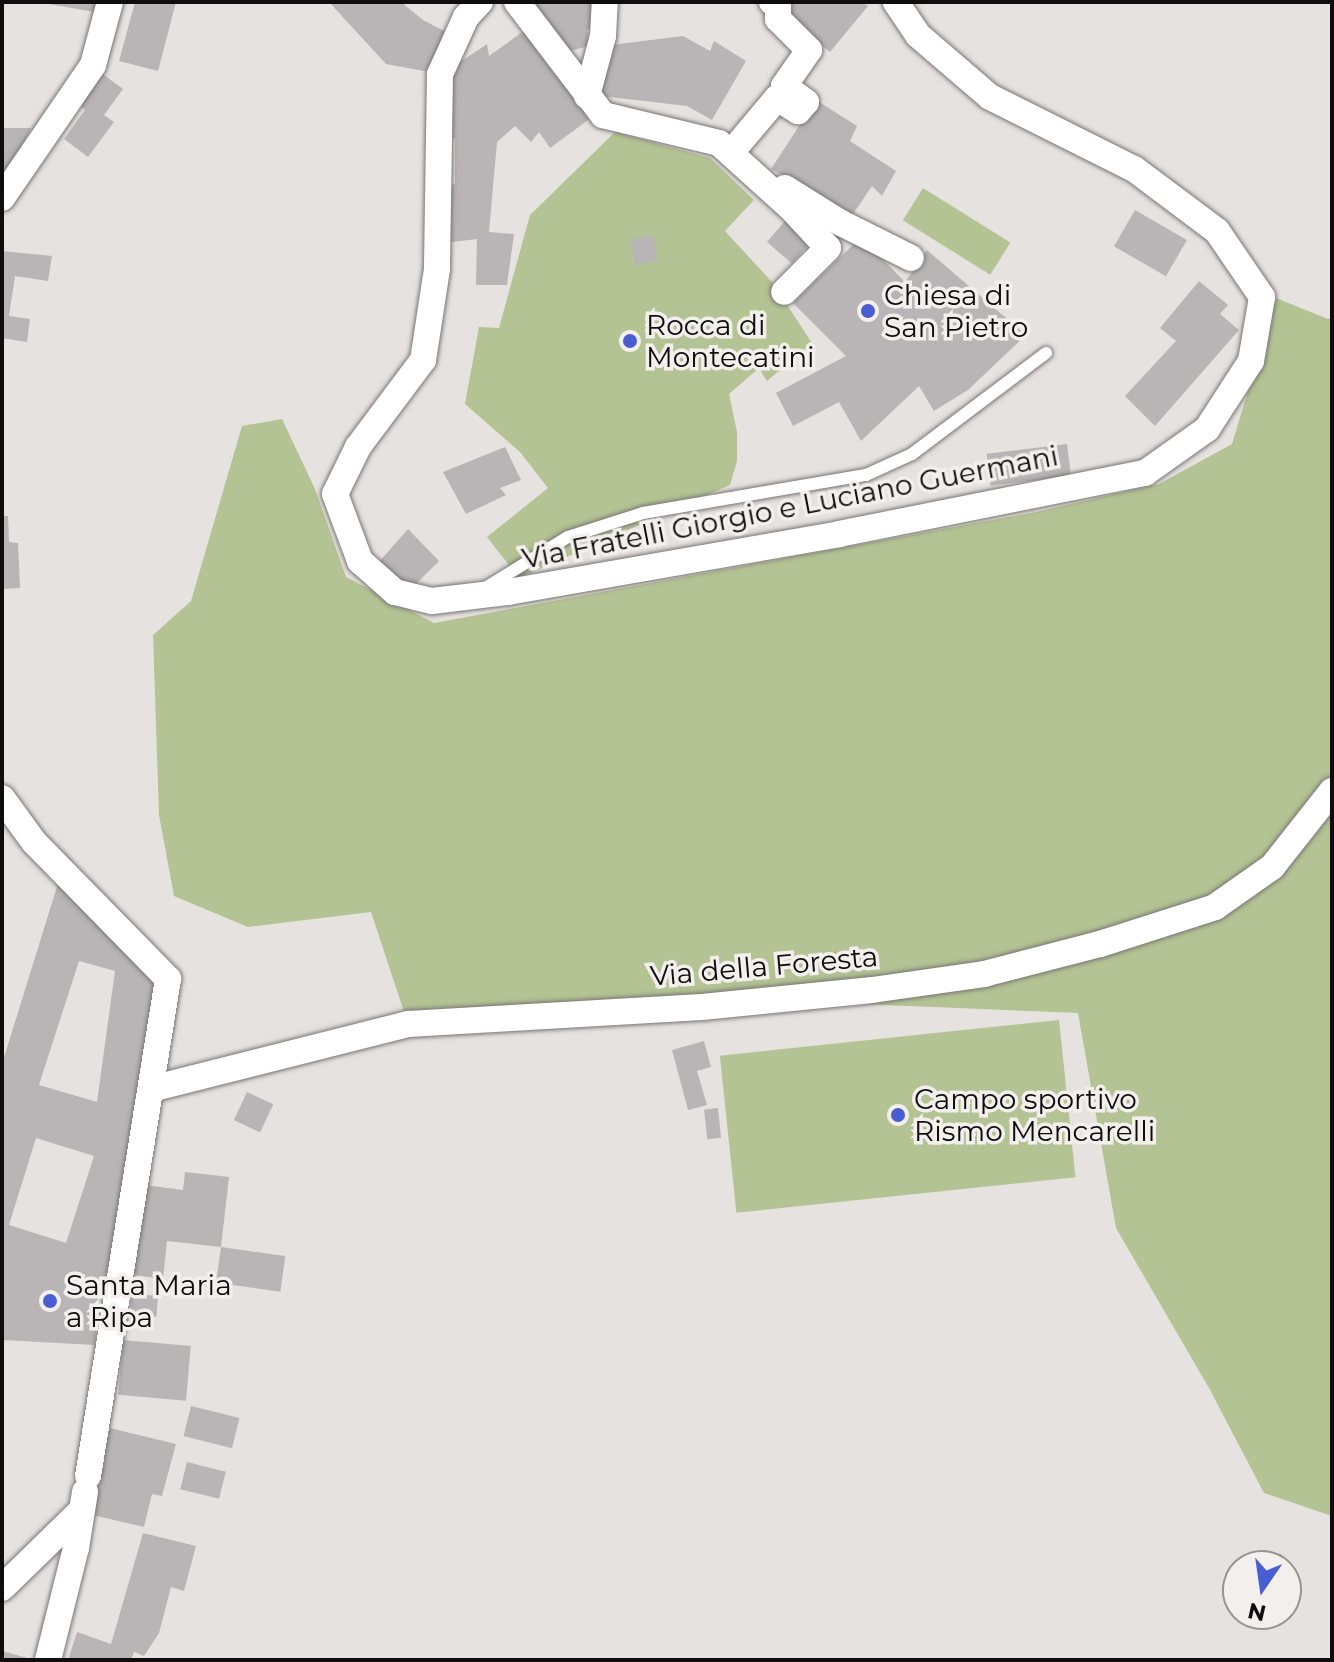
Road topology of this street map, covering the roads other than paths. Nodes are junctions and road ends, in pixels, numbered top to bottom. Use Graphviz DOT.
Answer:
graph roads {
  1 [pos="110,2"];
  2 [pos="480,2"];
  3 [pos="517,2"];
  4 [pos="605,2"];
  5 [pos="896,2"];
  6 [pos="775,4"];
  7 [pos="587,96"];
  8 [pos="700,139"];
  9 [pos="740,142"];
  10 [pos="2,198"];
  11 [pos="911,258"];
  12 [pos="784,292"];
  13 [pos="1046,353"];
  14 [pos="472,596"];
  15 [pos="1332,791"];
  16 [pos="2,798"];
  17 [pos="151,1089"];
  18 [pos="85,1493"];
  19 [pos="2,1588"];
  20 [pos="48,1660"];
  1 -- 10 [label="street"];
  2 -- 14 [label="street, Via Fratelli Giorgio e Luciano Guermani"];
  3 -- 7 [label="street"];
  4 -- 7 [label="street"];
  5 -- 14 [label="street, Via Fratelli Giorgio e Luciano Guermani"];
  6 -- 9 [label="street"];
  7 -- 8 [label="street"];
  8 -- 9 [label="street"];
  8 -- 12 [label="street"];
  9 -- 11 [label="street"];
  13 -- 14 [label="lane"];
  15 -- 17 [label="street, Via della Foresta"];
  16 -- 17 [label="street"];
  17 -- 18 [label="street"];
  18 -- 19 [label="street"];
  18 -- 20 [label="street"];
}
